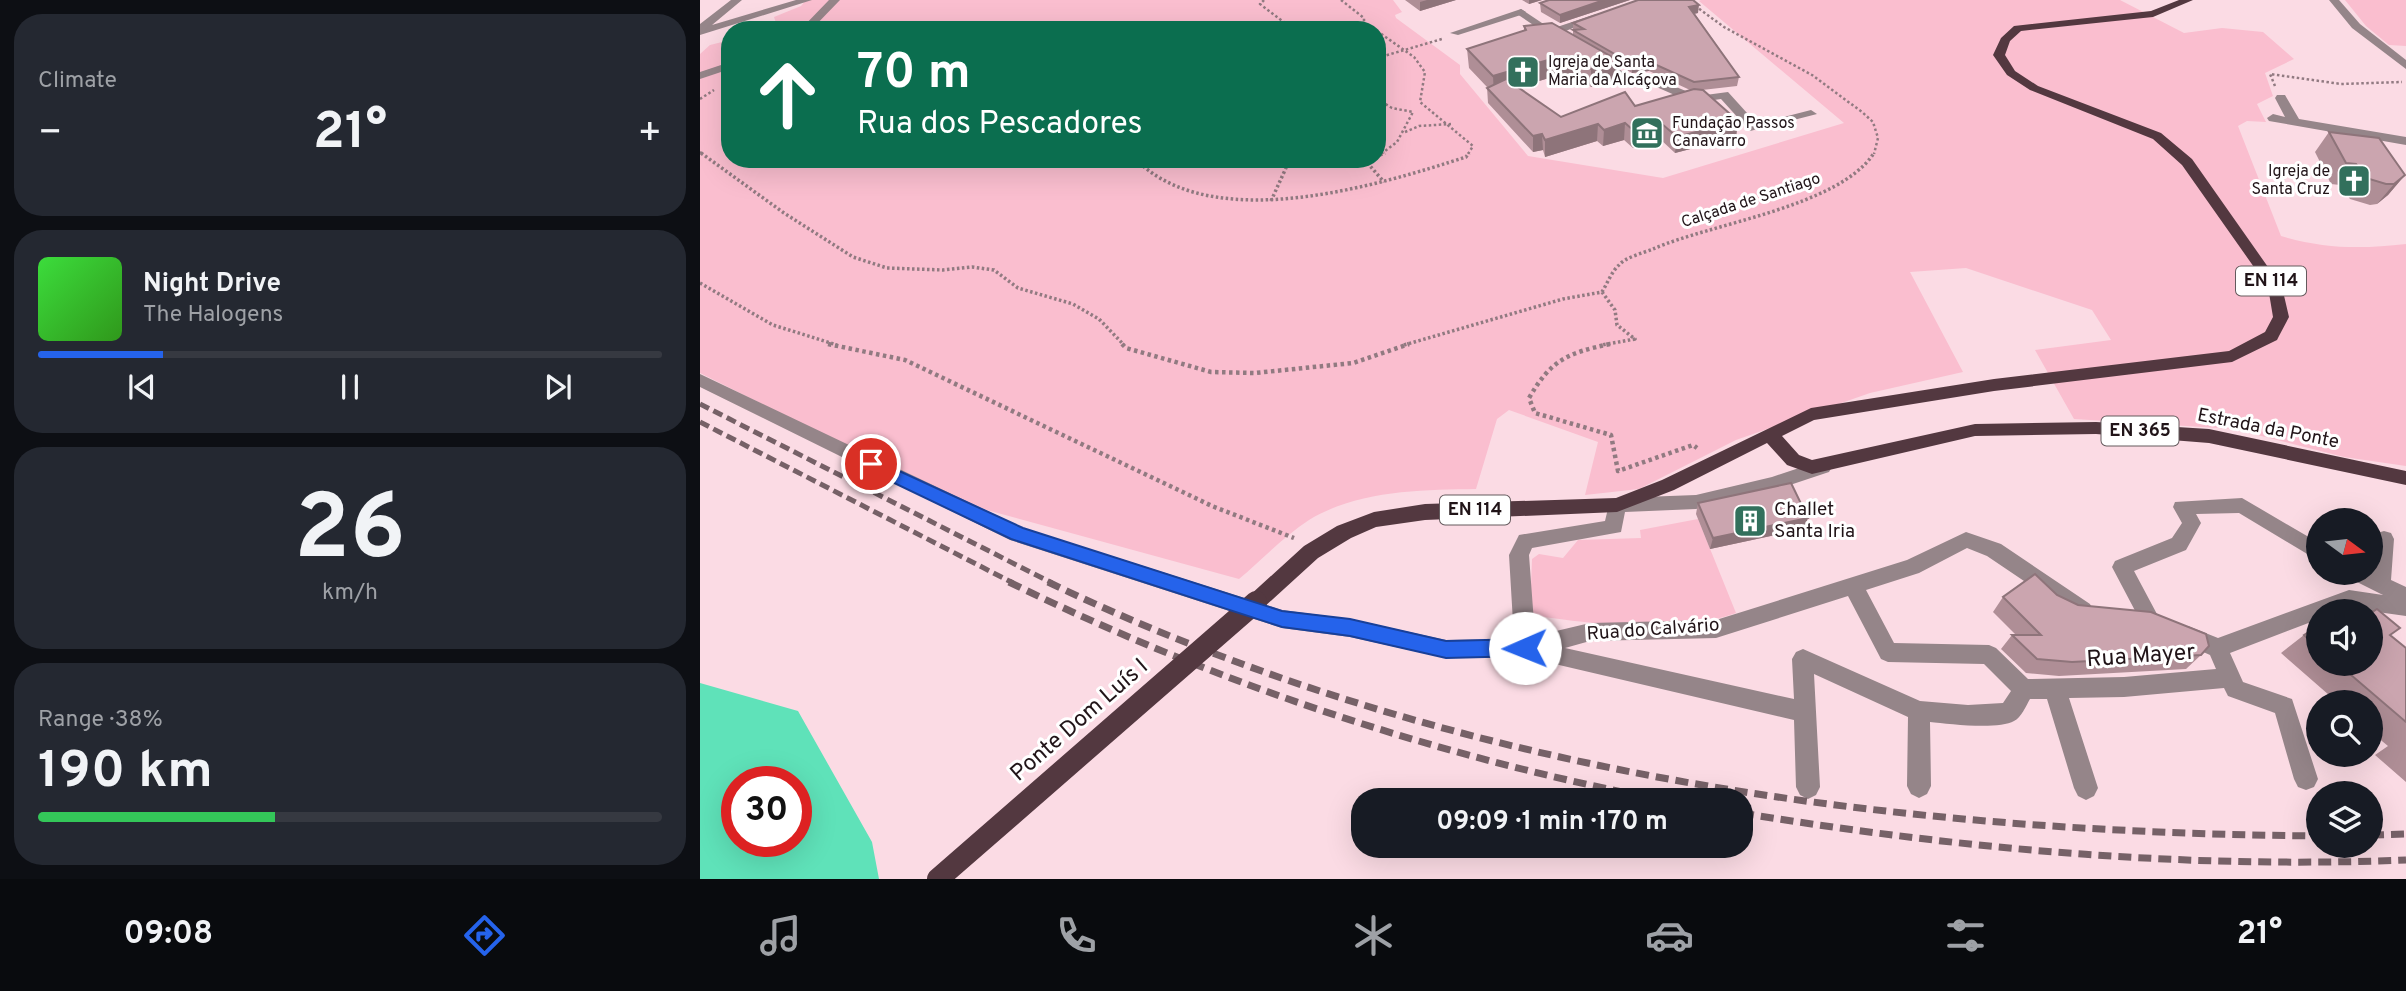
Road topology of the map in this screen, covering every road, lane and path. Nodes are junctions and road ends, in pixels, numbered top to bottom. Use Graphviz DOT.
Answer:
graph roads {
  1 [pos="738,0"];
  2 [pos="806,0"];
  3 [pos="835,0"];
  4 [pos="1264,0"];
  5 [pos="1341,0"];
  6 [pos="1686,0"];
  7 [pos="2188,0"];
  8 [pos="2334,0"];
  9 [pos="1534,8"];
  10 [pos="1521,12"];
  11 [pos="1611,12"];
  12 [pos="736,21"];
  13 [pos="814,21"];
  14 [pos="1282,21"];
  15 [pos="1364,21"];
  16 [pos="721,26"];
  17 [pos="700,32"];
  18 [pos="1455,33"];
  19 [pos="1550,33"];
  20 [pos="1386,38"];
  21 [pos="1433,43"];
  22 [pos="1569,44"];
  23 [pos="1403,50"];
  24 [pos="1386,55"];
  25 [pos="1593,58"];
  26 [pos="2406,66"];
  27 [pos="721,68"];
  28 [pos="700,76"];
  29 [pos="2406,82"];
  30 [pos="2281,98"];
  31 [pos="1386,104"];
  32 [pos="1424,105"];
  33 [pos="1413,112"];
  34 [pos="1811,114"];
  35 [pos="2273,118"];
  36 [pos="2294,122"];
  37 [pos="1452,124"];
  38 [pos="1404,133"];
  39 [pos="2406,141"];
  40 [pos="700,152"];
  41 [pos="1386,153"];
  42 [pos="721,167"];
  43 [pos="722,168"];
  44 [pos="1146,168"];
  45 [pos="1286,168"];
  46 [pos="1372,168"];
  47 [pos="1384,182"];
  48 [pos="1271,201"];
  49 [pos="700,283"];
  50 [pos="1602,292"];
  51 [pos="700,380"];
  52 [pos="1769,434"];
  53 [pos="1713,461"];
  54 [pos="1823,467"];
  55 [pos="2403,480"];
  56 [pos="1616,505"];
  57 [pos="2306,545"];
  58 [pos="1311,552"];
  59 [pos="2383,585"];
  60 [pos="1853,586"];
  61 [pos="2406,597"];
  62 [pos="2406,607"];
  63 [pos="2148,616"];
  64 [pos="1525,648"];
  65 [pos="2217,648"];
  66 [pos="2231,677"];
  67 [pos="2055,688"];
  68 [pos="2024,689"];
  69 [pos="1919,710"];
  70 [pos="1804,712"];
  71 [pos="2306,779"];
  72 [pos="1919,786"];
  73 [pos="1808,787"];
  74 [pos="2086,788"];
  75 [pos="938,879"];
  1 -- 17 [label="street"];
  2 -- 12 [label="street"];
  3 -- 13 [label="street"];
  4 -- 14 [label="path"];
  5 -- 15 [label="path"];
  6 -- 50 [label="path, Calçada de Santiago"];
  7 -- 52 [label="main road, EN 114"];
  8 -- 26 [label="street"];
  9 -- 10 [label="street"];
  10 -- 18 [label="lane"];
  10 -- 19 [label="street"];
  11 -- 19 [label="street"];
  16 -- 17 [label="street"];
  19 -- 22 [label="street"];
  20 -- 23 [label="path"];
  21 -- 23 [label="path"];
  23 -- 24 [label="path"];
  23 -- 32 [label="path"];
  25 -- 34 [label="street"];
  27 -- 28 [label="street"];
  29 -- 30 [label="path"];
  30 -- 36 [label="street"];
  31 -- 33 [label="path"];
  32 -- 33 [label="path"];
  32 -- 37 [label="path"];
  33 -- 38 [label="path"];
  35 -- 36 [label="street"];
  36 -- 39 [label="street"];
  37 -- 38 [label="path"];
  37 -- 47 [label="path"];
  38 -- 41 [label="path"];
  40 -- 42 [label="path"];
  43 -- 50 [label="path"];
  44 -- 48 [label="path"];
  45 -- 48 [label="path"];
  46 -- 47 [label="path"];
  47 -- 48 [label="path"];
  49 -- 58 [label="path"];
  50 -- 53 [label="path"];
  51 -- 64 [label="street, Rua do Calvário"];
  52 -- 53 [label="main road, EN 114"];
  52 -- 54 [label="main road"];
  53 -- 56 [label="main road, EN 114"];
  54 -- 55 [label="main road, Estrada da Ponte / EN 365"];
  54 -- 56 [label="street"];
  56 -- 58 [label="main road, EN 114"];
  56 -- 64 [label="street"];
  57 -- 63 [label="street"];
  58 -- 75 [label="main road, Ponte Dom Luís I / EN 114, bridge"];
  59 -- 61 [label="street"];
  60 -- 63 [label="street, Rua do Calvário"];
  60 -- 64 [label="street, Rua do Calvário"];
  60 -- 68 [label="street"];
  62 -- 65 [label="street"];
  63 -- 65 [label="street"];
  64 -- 70 [label="street"];
  65 -- 66 [label="street"];
  66 -- 67 [label="street, Rua Mayer"];
  66 -- 71 [label="street"];
  67 -- 68 [label="street, Rua Mayer"];
  67 -- 74 [label="street"];
  68 -- 69 [label="street"];
  69 -- 70 [label="street"];
  69 -- 72 [label="street"];
  70 -- 73 [label="street"];
}
